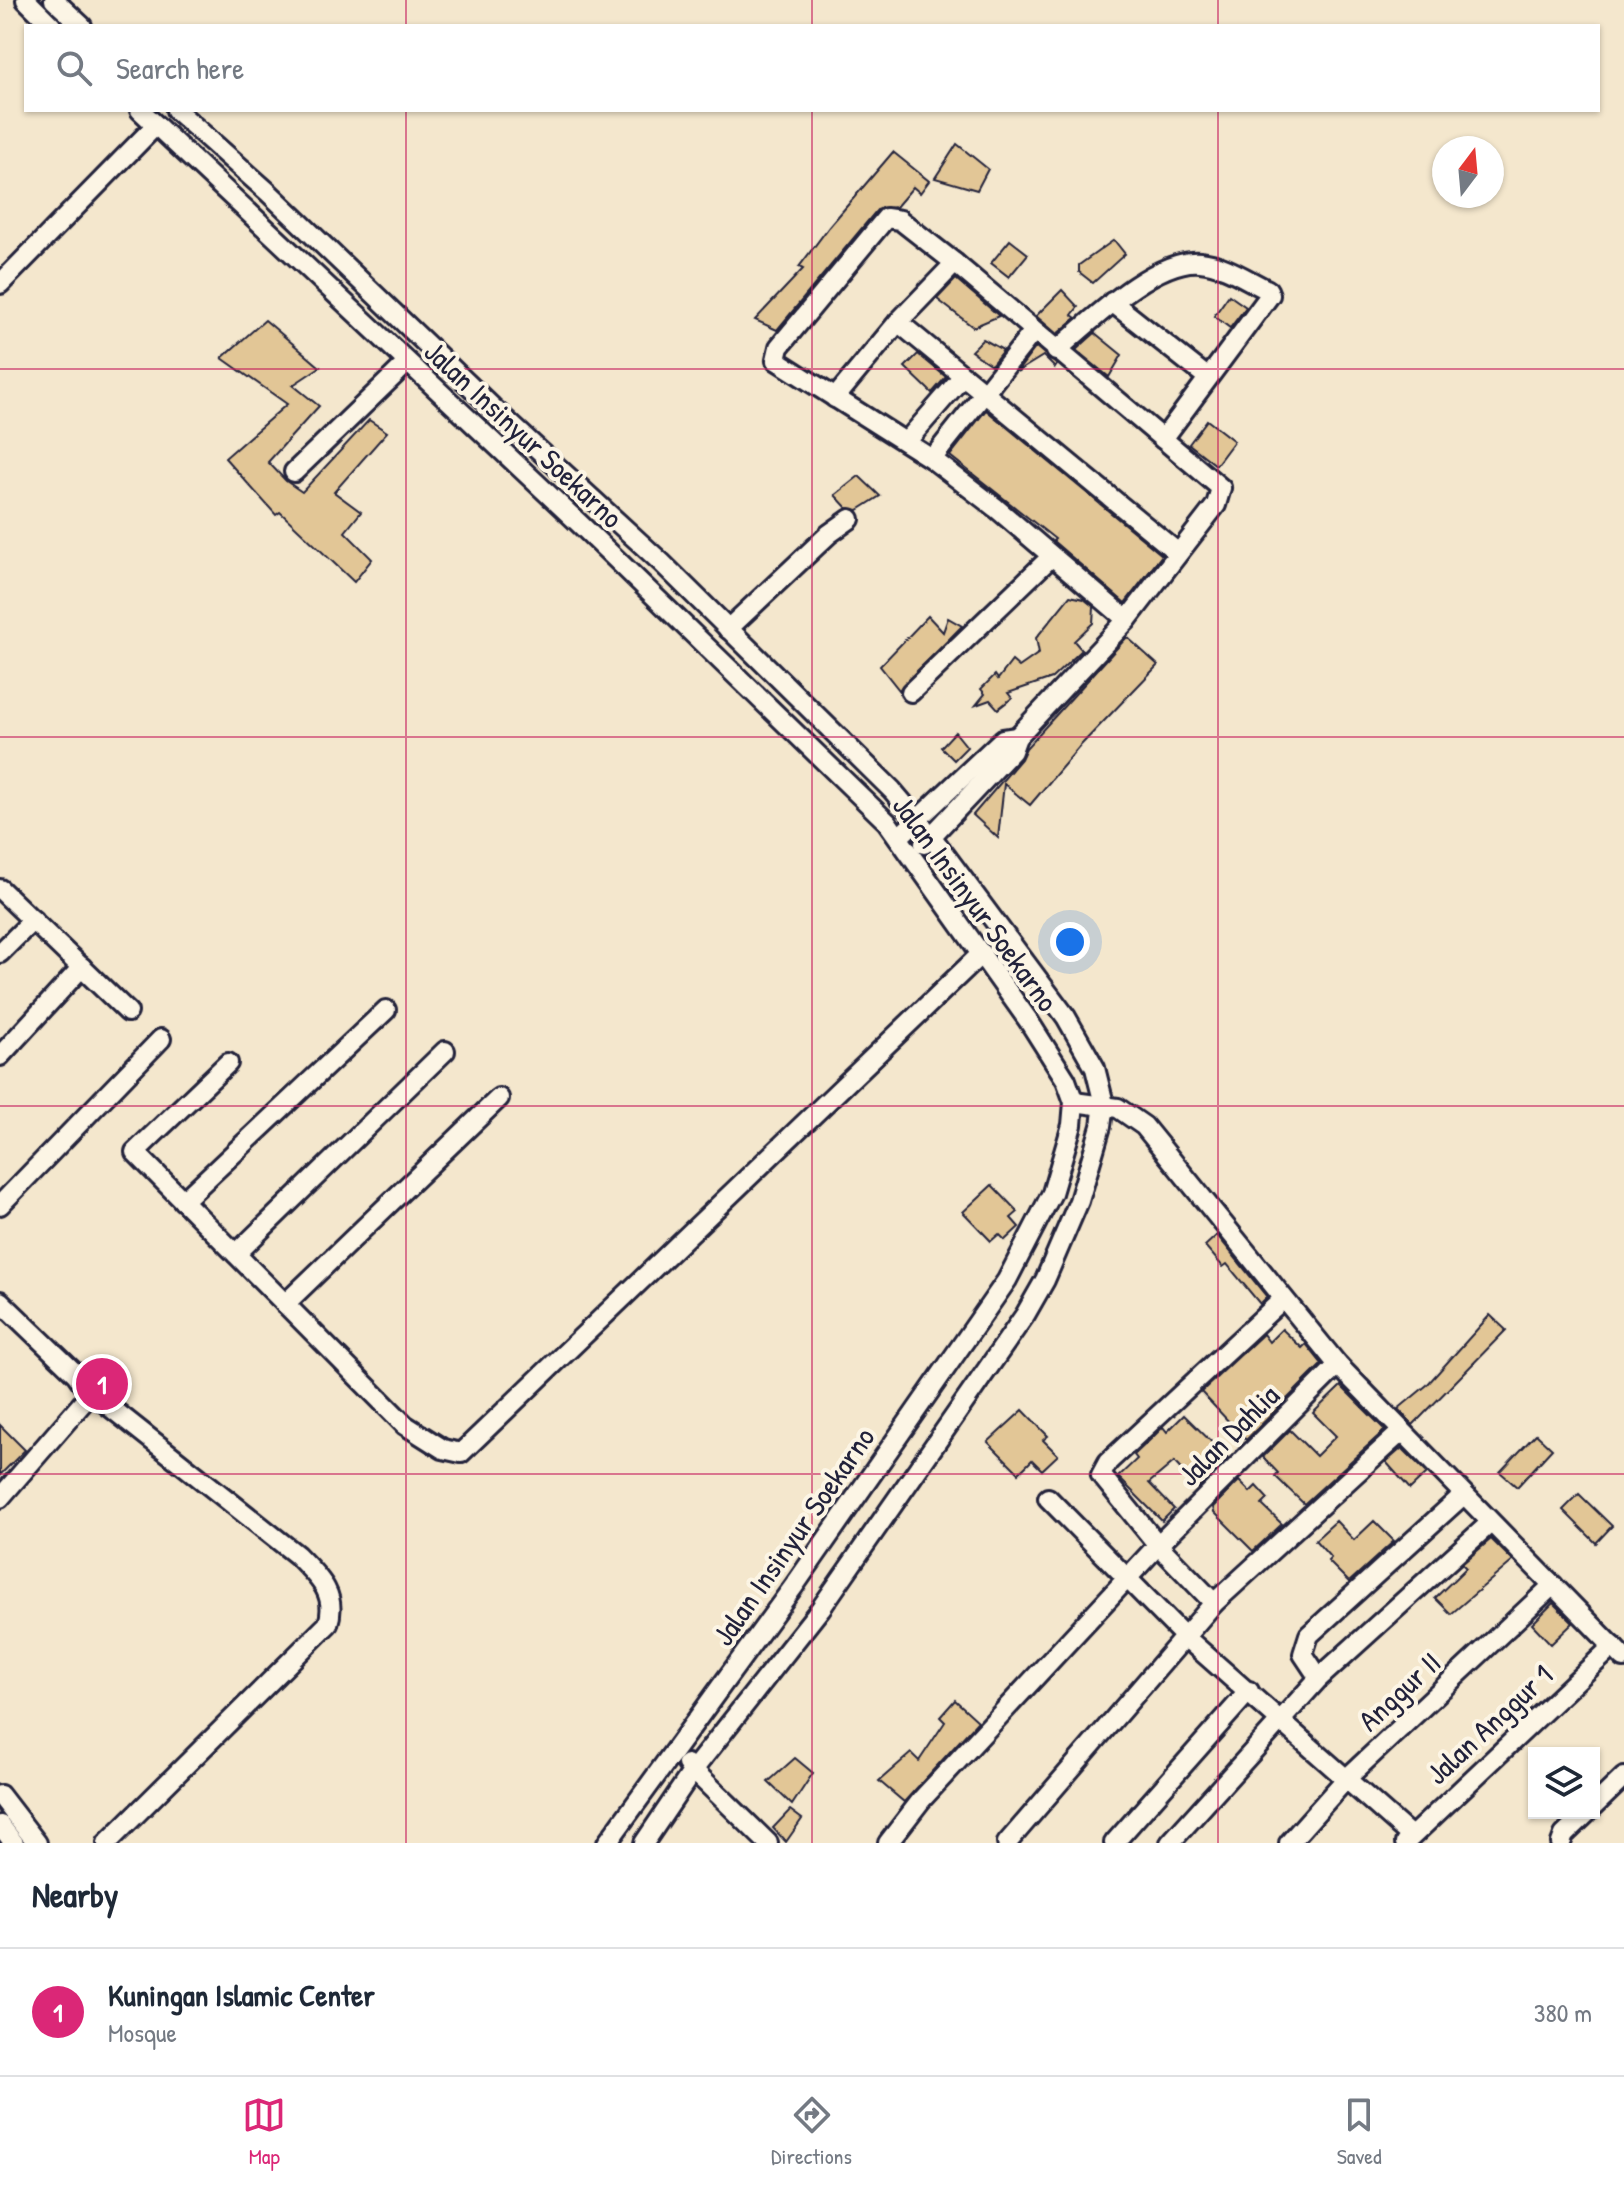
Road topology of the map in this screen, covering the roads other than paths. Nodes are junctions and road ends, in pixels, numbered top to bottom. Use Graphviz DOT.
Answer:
graph roads {
  1 [pos="26,0"];
  2 [pos="54,0"];
  3 [pos="50,24"];
  4 [pos="80,24"];
  5 [pos="142,112"];
  6 [pos="178,112"];
  7 [pos="156,125"];
  8 [pos="955,263"];
  9 [pos="0,284"];
  10 [pos="1112,302"];
  11 [pos="898,322"];
  12 [pos="1033,332"];
  13 [pos="1056,351"];
  14 [pos="407,363"];
  15 [pos="963,376"];
  16 [pos="1207,377"];
  17 [pos="984,392"];
  18 [pos="835,398"];
  19 [pos="1163,439"];
  20 [pos="906,442"];
  21 [pos="932,459"];
  22 [pos="294,472"];
  23 [pos="608,515"];
  24 [pos="850,519"];
  25 [pos="589,533"];
  26 [pos="1178,553"];
  27 [pos="1051,557"];
  28 [pos="1127,620"];
  29 [pos="728,629"];
  30 [pos="911,692"];
  31 [pos="1017,737"];
  32 [pos="918,819"];
  33 [pos="931,836"];
  34 [pos="899,837"];
  35 [pos="914,856"];
  36 [pos="0,889"];
  37 [pos="33,920"];
  38 [pos="0,953"];
  39 [pos="982,953"];
  40 [pos="82,967"];
  41 [pos="386,1010"];
  42 [pos="128,1012"];
  43 [pos="161,1039"];
  44 [pos="445,1051"];
  45 [pos="0,1056"];
  46 [pos="228,1063"];
  47 [pos="499,1098"];
  48 [pos="1074,1102"];
  49 [pos="1104,1104"];
  50 [pos="183,1201"];
  51 [pos="0,1205"];
  52 [pos="236,1254"];
  53 [pos="996,1296"];
  54 [pos="1282,1300"];
  55 [pos="0,1301"];
  56 [pos="285,1304"];
  57 [pos="1025,1315"];
  58 [pos="1338,1365"];
  59 [pos="86,1388"];
  60 [pos="1400,1433"];
  61 [pos="1462,1496"];
  62 [pos="0,1498"];
  63 [pos="1048,1498"];
  64 [pos="1489,1524"];
  65 [pos="1158,1545"];
  66 [pos="1126,1579"];
  67 [pos="1553,1585"];
  68 [pos="794,1586"];
  69 [pos="1214,1603"];
  70 [pos="821,1608"];
  71 [pos="1184,1636"];
  72 [pos="1618,1652"];
  73 [pos="1319,1678"];
  74 [pos="1249,1691"];
  75 [pos="1283,1720"];
  76 [pos="673,1755"];
  77 [pos="694,1769"];
  78 [pos="1624,1777"];
  79 [pos="1346,1779"];
  80 [pos="0,1795"];
  81 [pos="1600,1800"];
  82 [pos="1581,1819"];
  83 [pos="0,1825"];
  84 [pos="1416,1838"];
  85 [pos="891,1842"];
  86 [pos="14,1843"];
  87 [pos="37,1843"];
  88 [pos="107,1843"];
  89 [pos="607,1843"];
  90 [pos="644,1843"];
  91 [pos="768,1843"];
  92 [pos="1007,1843"];
  93 [pos="1114,1843"];
  94 [pos="1170,1843"];
  95 [pos="1289,1843"];
  96 [pos="1561,1843"];
  1 -- 3 [label="street"];
  2 -- 4 [label="street"];
  5 -- 7 [label="street, Jalan Insinyur Soekarno"];
  6 -- 23 [label="street, Jalan Insinyur Soekarno"];
  7 -- 9 [label="street"];
  7 -- 14 [label="street, Jalan Insinyur Soekarno"];
  8 -- 11 [label="street"];
  8 -- 12 [label="street"];
  8 -- 18 [label="street"];
  10 -- 13 [label="street"];
  10 -- 16 [label="street"];
  10 -- 16 [label="street"];
  11 -- 15 [label="street"];
  11 -- 18 [label="street"];
  12 -- 13 [label="street"];
  12 -- 17 [label="street"];
  13 -- 19 [label="street"];
  14 -- 22 [label="street"];
  14 -- 25 [label="street, Jalan Insinyur Soekarno"];
  15 -- 17 [label="street"];
  15 -- 20 [label="street"];
  16 -- 19 [label="street"];
  17 -- 21 [label="street"];
  17 -- 26 [label="street"];
  18 -- 20 [label="street"];
  19 -- 26 [label="street"];
  20 -- 21 [label="street"];
  21 -- 27 [label="street"];
  23 -- 25 [label="street"];
  23 -- 29 [label="street, Jalan Insinyur Soekarno"];
  24 -- 29 [label="street"];
  25 -- 34 [label="street, Jalan Insinyur Soekarno"];
  26 -- 28 [label="street"];
  27 -- 28 [label="street"];
  27 -- 30 [label="street"];
  28 -- 31 [label="street"];
  29 -- 32 [label="street, Jalan Insinyur Soekarno"];
  31 -- 32 [label="street"];
  31 -- 33 [label="street"];
  32 -- 33 [label="street, Jalan Insinyur Soekarno"];
  32 -- 34 [label="street"];
  33 -- 35 [label="street"];
  33 -- 49 [label="street, Jalan Insinyur Soekarno"];
  34 -- 35 [label="street, Jalan Insinyur Soekarno"];
  35 -- 39 [label="street, Jalan Insinyur Soekarno"];
  36 -- 37 [label="street"];
  37 -- 38 [label="street"];
  37 -- 40 [label="street"];
  39 -- 48 [label="street, Jalan Insinyur Soekarno"];
  39 -- 56 [label="street"];
  40 -- 42 [label="street"];
  40 -- 45 [label="street"];
  41 -- 50 [label="street"];
  43 -- 51 [label="street"];
  44 -- 52 [label="street"];
  46 -- 50 [label="street"];
  47 -- 56 [label="street"];
  48 -- 49 [label="street"];
  48 -- 53 [label="street, Jalan Insinyur Soekarno"];
  49 -- 54 [label="street"];
  49 -- 57 [label="street, Jalan Insinyur Soekarno"];
  50 -- 52 [label="street"];
  52 -- 56 [label="street"];
  53 -- 57 [label="street"];
  53 -- 68 [label="street, Jalan Insinyur Soekarno"];
  54 -- 58 [label="street"];
  54 -- 65 [label="street"];
  55 -- 59 [label="street"];
  57 -- 70 [label="street, Jalan Insinyur Soekarno"];
  58 -- 60 [label="street"];
  58 -- 65 [label="street, Jalan Dahlia"];
  59 -- 62 [label="street"];
  59 -- 88 [label="street"];
  60 -- 61 [label="street"];
  60 -- 69 [label="street"];
  61 -- 64 [label="street"];
  61 -- 73 [label="street"];
  63 -- 66 [label="street"];
  64 -- 67 [label="street"];
  64 -- 73 [label="street"];
  65 -- 66 [label="street, Jalan Dahlia"];
  65 -- 69 [label="street"];
  66 -- 71 [label="street"];
  66 -- 85 [label="street, Jalan Dahlia"];
  67 -- 72 [label="street"];
  67 -- 79 [label="street, Anggur II"];
  68 -- 70 [label="street"];
  68 -- 76 [label="street, Jalan Insinyur Soekarno"];
  69 -- 71 [label="street"];
  70 -- 77 [label="street, Jalan Insinyur Soekarno"];
  71 -- 74 [label="street"];
  71 -- 92 [label="street"];
  72 -- 84 [label="street, Jalan Anggur 1"];
  73 -- 75 [label="street"];
  74 -- 75 [label="street"];
  74 -- 93 [label="street"];
  75 -- 79 [label="street"];
  75 -- 94 [label="street"];
  76 -- 77 [label="street"];
  76 -- 89 [label="street, Jalan Insinyur Soekarno"];
  77 -- 90 [label="street, Jalan Insinyur Soekarno"];
  77 -- 91 [label="street"];
  78 -- 81 [label="street"];
  79 -- 84 [label="street"];
  79 -- 95 [label="street, Anggur II"];
  80 -- 87 [label="street"];
  82 -- 96 [label="street"];
  83 -- 86 [label="street"];
}
